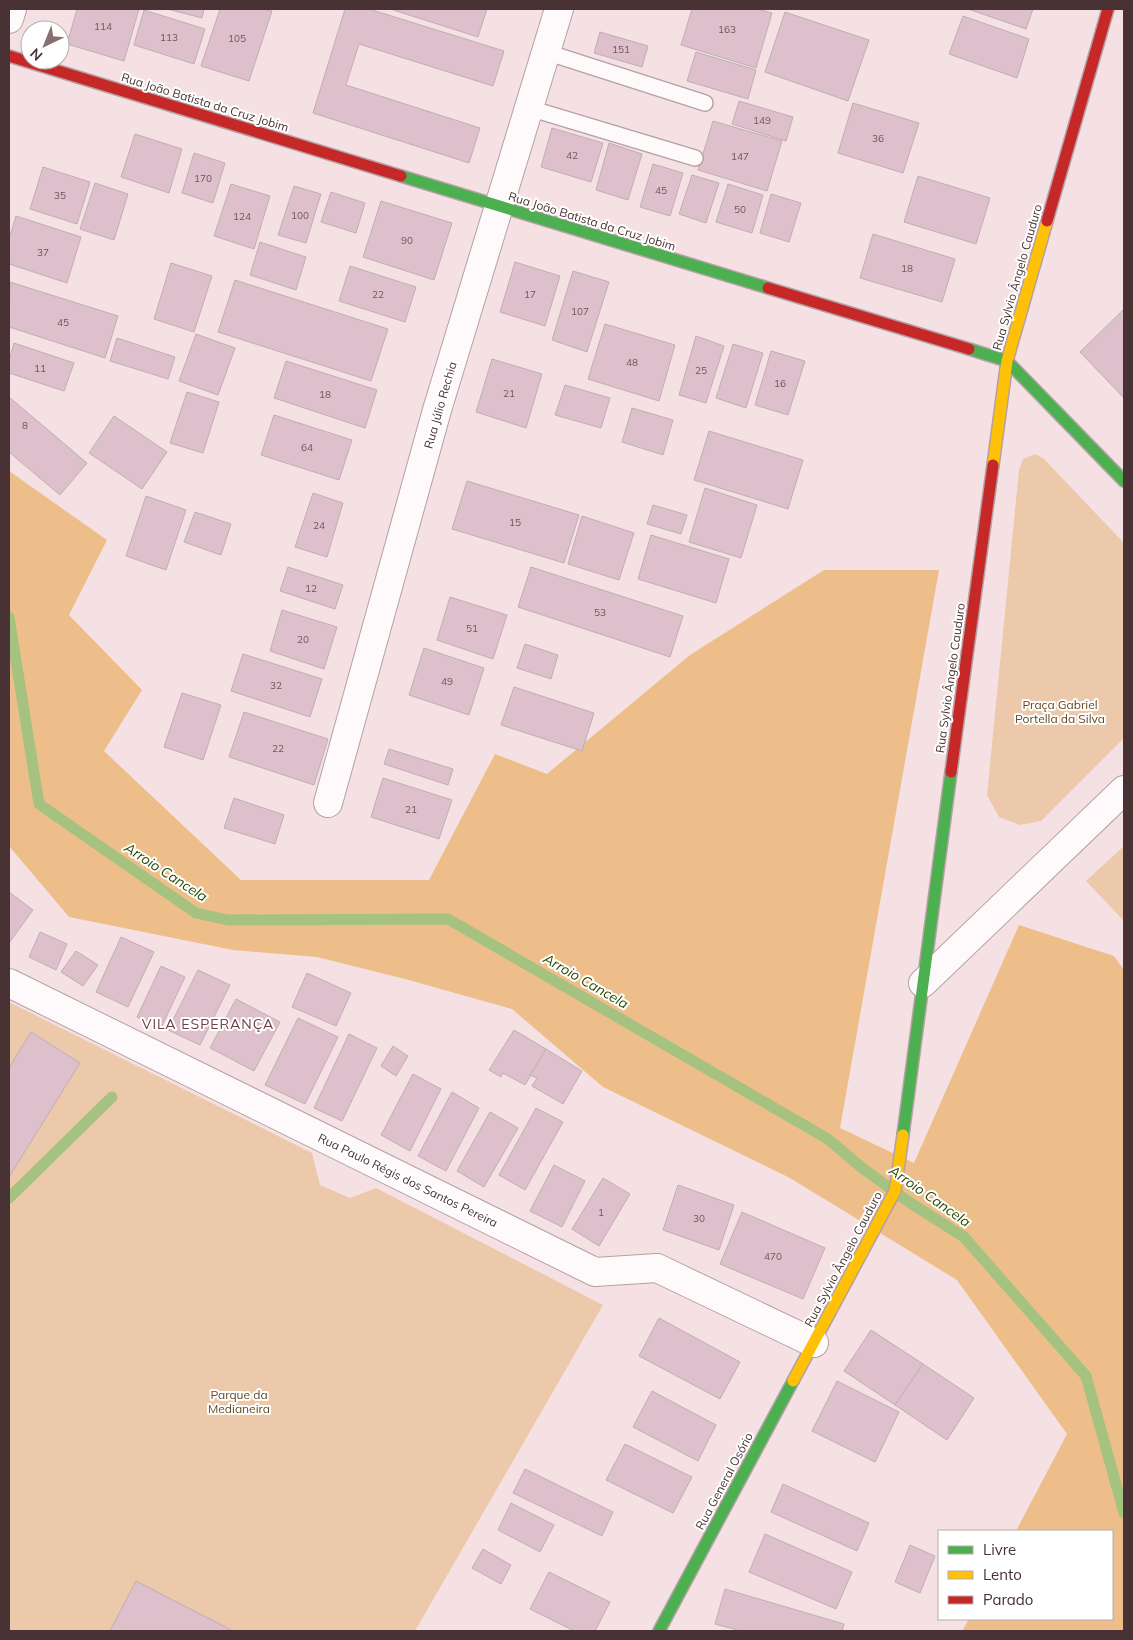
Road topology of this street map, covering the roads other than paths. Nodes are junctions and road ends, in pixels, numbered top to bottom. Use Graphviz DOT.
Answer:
graph roads {
  1 [pos="12,9"];
  2 [pos="560,9"];
  3 [pos="1108,9"];
  4 [pos="9,19"];
  5 [pos="546,52"];
  6 [pos="9,56"];
  7 [pos="705,103"];
  8 [pos="529,108"];
  9 [pos="695,158"];
  10 [pos="499,207"];
  11 [pos="1007,361"];
  12 [pos="1124,481"];
  13 [pos="1124,790"];
  14 [pos="328,803"];
  15 [pos="9,983"];
  16 [pos="923,983"];
  17 [pos="814,1343"];
  18 [pos="659,1631"];
  1 -- 4 [label="street"];
  2 -- 5 [label="street, Rua Júlio Rechia"];
  3 -- 11 [label="street, Rua Sylvio Ângelo Cauduro"];
  5 -- 7 [label="lane"];
  5 -- 8 [label="street, Rua Júlio Rechia"];
  6 -- 10 [label="street, Rua João Batista da Cruz Jobim"];
  8 -- 9 [label="lane"];
  8 -- 10 [label="street, Rua Júlio Rechia"];
  10 -- 11 [label="street, Rua João Batista da Cruz Jobim"];
  10 -- 14 [label="street, Rua Júlio Rechia"];
  11 -- 12 [label="street, Rua João Batista da Cruz Jobim"];
  11 -- 16 [label="street, Rua Sylvio Ângelo Cauduro"];
  13 -- 16 [label="street"];
  15 -- 17 [label="street, Rua Paulo Régis dos Santos Pereira"];
  16 -- 17 [label="street, Rua Sylvio Ângelo Cauduro"];
  17 -- 18 [label="street, Rua General Osório"];
}
